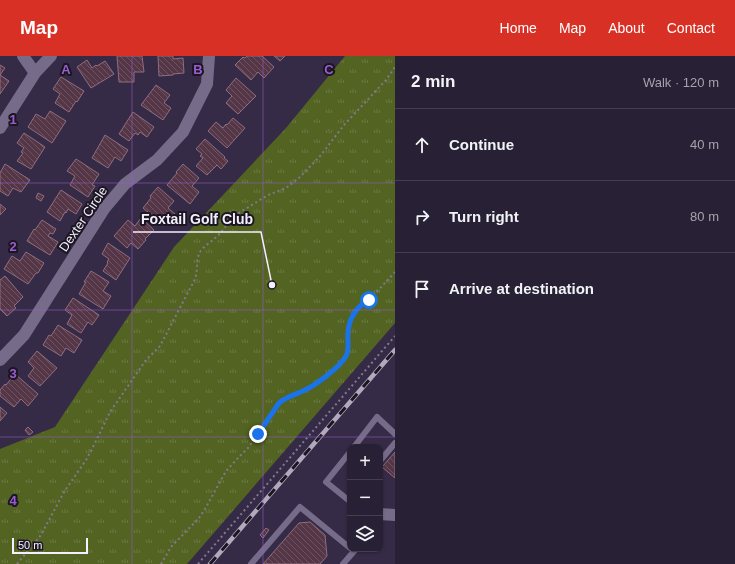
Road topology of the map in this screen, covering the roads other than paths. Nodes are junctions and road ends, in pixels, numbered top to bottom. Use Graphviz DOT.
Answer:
graph roads {
  1 [pos="23,56"];
  2 [pos="51,56"];
  3 [pos="209,56"];
  4 [pos="35,73"];
  5 [pos="0,128"];
  6 [pos="0,360"];
  7 [pos="395,434"];
  8 [pos="395,443"];
  9 [pos="356,444"];
  10 [pos="347,456"];
  11 [pos="383,457"];
  12 [pos="347,498"];
  13 [pos="383,514"];
  14 [pos="395,515"];
  15 [pos="347,545"];
  16 [pos="352,552"];
  17 [pos="251,564"];
  18 [pos="343,564"];
  1 -- 4 [label="street"];
  2 -- 4 [label="street"];
  3 -- 6 [label="street, Dexter Circle"];
  4 -- 5 [label="street"];
  7 -- 9 [label="lane"];
  8 -- 11 [label="lane"];
  10 -- 12 [label="lane"];
  13 -- 14 [label="street"];
  15 -- 17 [label="lane"];
  16 -- 18 [label="lane"];
}
